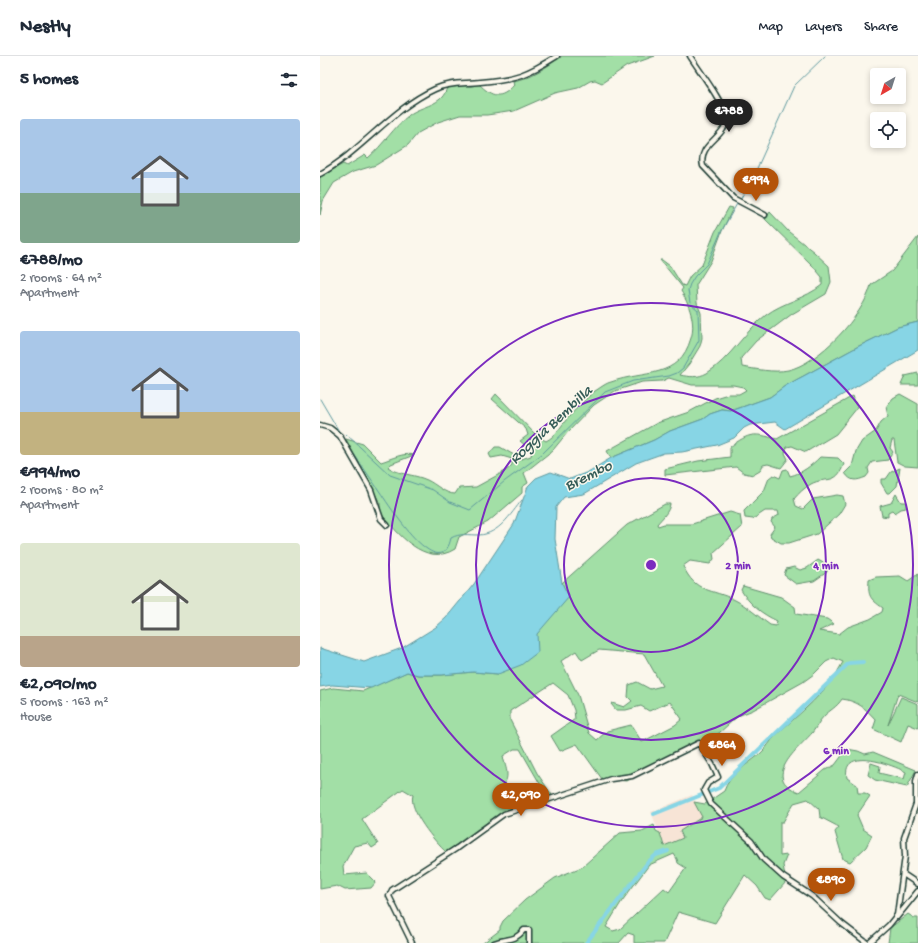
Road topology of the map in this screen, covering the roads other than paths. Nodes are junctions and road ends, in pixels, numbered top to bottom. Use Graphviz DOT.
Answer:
graph roads {
  1 [pos="557,56"];
  2 [pos="690,56"];
  3 [pos="320,174"];
  4 [pos="765,215"];
  5 [pos="320,425"];
  6 [pos="386,525"];
  7 [pos="918,774"];
  8 [pos="904,874"];
  9 [pos="918,884"];
  10 [pos="918,891"];
  11 [pos="895,918"];
  12 [pos="412,943"];
  13 [pos="494,943"];
  14 [pos="529,943"];
  15 [pos="868,943"];
  1 -- 3 [label="street"];
  2 -- 4 [label="street"];
  5 -- 6 [label="street"];
  7 -- 8 [label="street"];
  8 -- 9 [label="street"];
  8 -- 11 [label="street"];
  10 -- 11 [label="street"];
  11 -- 15 [label="street"];
  12 -- 15 [label="street"];
  13 -- 14 [label="street"];
}
